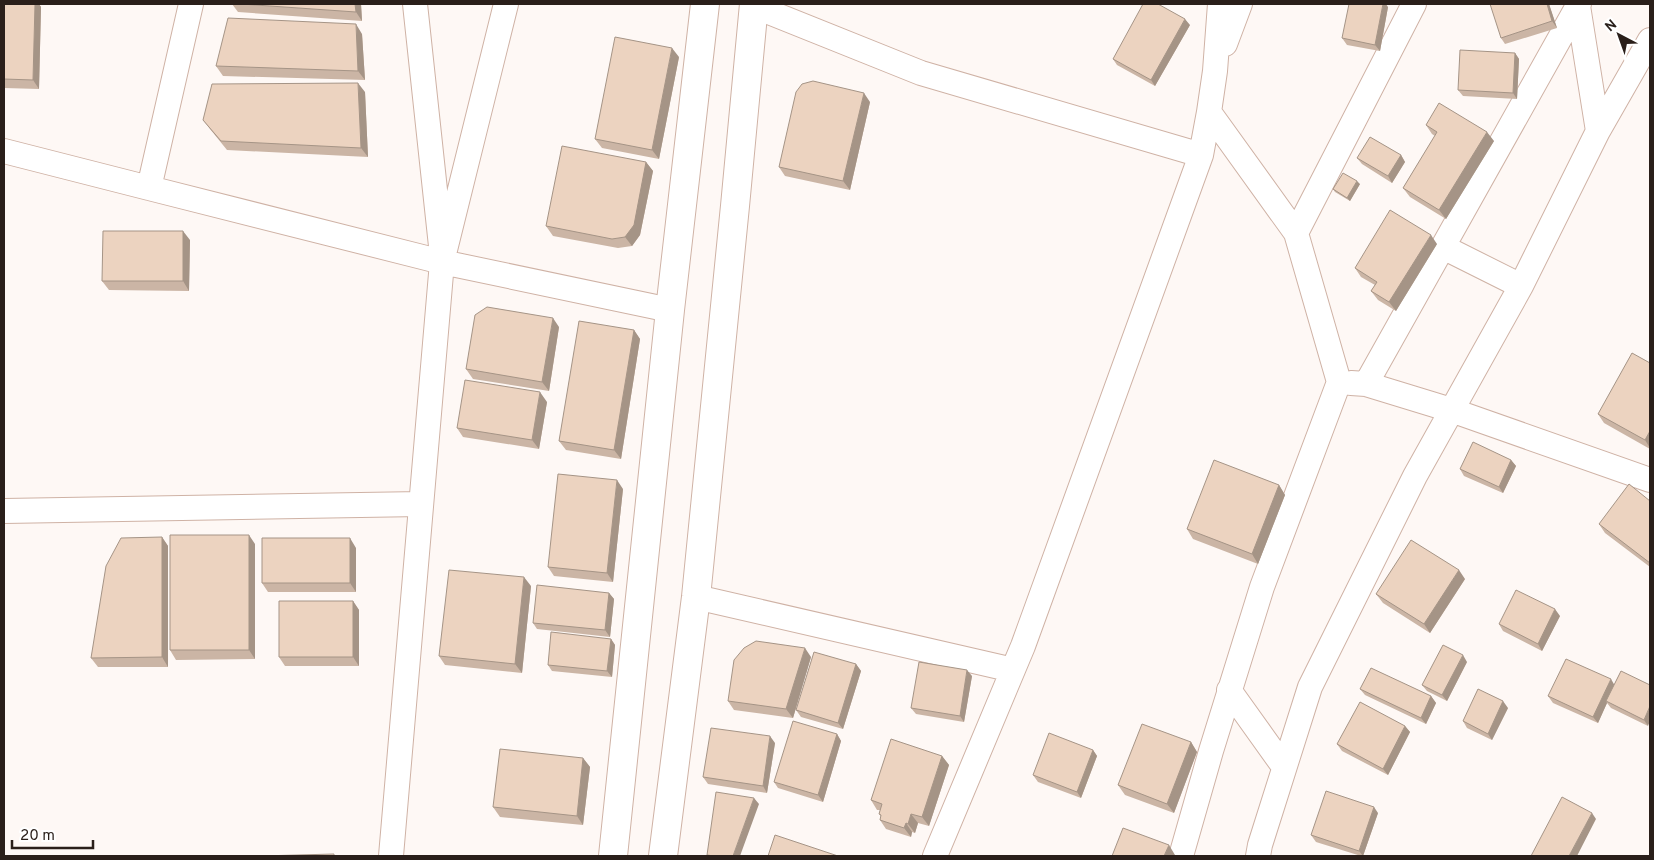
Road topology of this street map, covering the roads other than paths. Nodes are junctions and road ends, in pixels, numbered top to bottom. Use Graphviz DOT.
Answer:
graph roads {
  1 [pos="191,4"];
  2 [pos="415,4"];
  3 [pos="506,4"];
  4 [pos="705,4"];
  5 [pos="1220,4"];
  6 [pos="1240,4"];
  7 [pos="1414,4"];
  8 [pos="754,5"];
  9 [pos="1579,5"];
  10 [pos="1650,40"];
  11 [pos="1215,71"];
  12 [pos="1209,112"];
  13 [pos="1598,131"];
  14 [pos="4,151"];
  15 [pos="1201,155"];
  16 [pos="149,188"];
  17 [pos="1296,233"];
  18 [pos="1443,247"];
  19 [pos="442,262"];
  20 [pos="1521,286"];
  21 [pos="670,310"];
  22 [pos="1339,382"];
  23 [pos="1366,384"];
  24 [pos="1451,410"];
  25 [pos="1650,480"];
  26 [pos="421,504"];
  27 [pos="4,511"];
  28 [pos="696,597"];
  29 [pos="1013,670"];
  30 [pos="1229,690"];
  31 [pos="1284,767"];
  32 [pos="391,856"];
  33 [pos="613,856"];
  34 [pos="663,856"];
  35 [pos="935,856"];
  36 [pos="1181,856"];
  37 [pos="1258,856"];
  1 -- 16 [label="street"];
  2 -- 19 [label="street"];
  3 -- 19 [label="street"];
  4 -- 21 [label="main road"];
  5 -- 11 [label="street"];
  6 -- 11 [label="street"];
  7 -- 17 [label="street"];
  8 -- 15 [label="street"];
  8 -- 28 [label="main road"];
  9 -- 13 [label="street"];
  9 -- 18 [label="street"];
  10 -- 13 [label="street"];
  11 -- 12 [label="street"];
  12 -- 15 [label="street"];
  12 -- 17 [label="street"];
  13 -- 20 [label="street"];
  14 -- 16 [label="street"];
  15 -- 29 [label="street"];
  16 -- 19 [label="street"];
  17 -- 22 [label="street"];
  18 -- 20 [label="street"];
  18 -- 23 [label="street"];
  19 -- 21 [label="street"];
  19 -- 26 [label="street"];
  20 -- 24 [label="street"];
  21 -- 33 [label="main road"];
  22 -- 23 [label="street"];
  22 -- 30 [label="street"];
  23 -- 24 [label="street"];
  24 -- 25 [label="street"];
  24 -- 31 [label="street"];
  26 -- 27 [label="street"];
  26 -- 32 [label="street"];
  28 -- 29 [label="street"];
  28 -- 34 [label="main road"];
  29 -- 35 [label="street"];
  30 -- 31 [label="street"];
  30 -- 36 [label="street"];
  31 -- 37 [label="street"];
}
